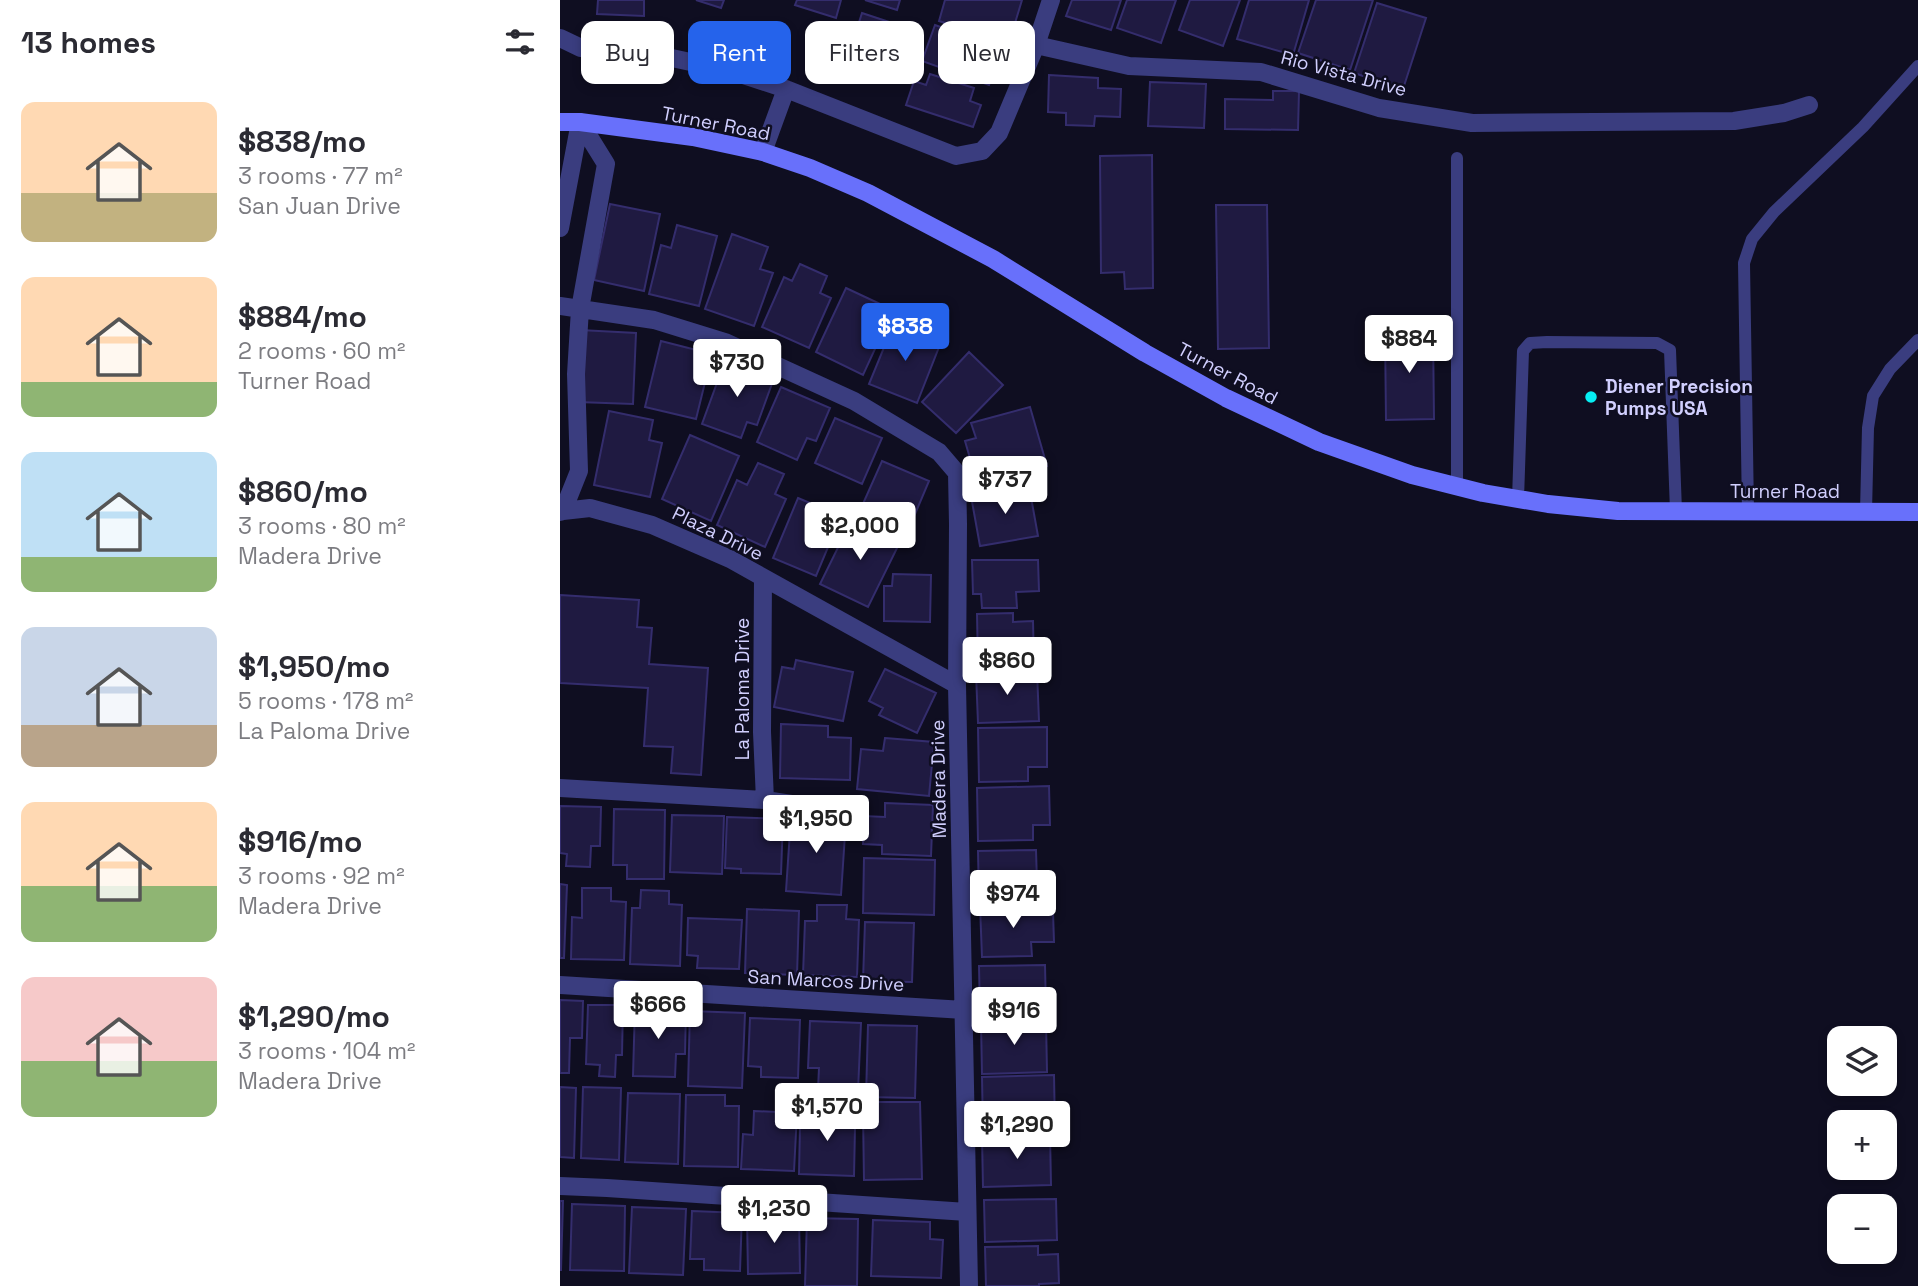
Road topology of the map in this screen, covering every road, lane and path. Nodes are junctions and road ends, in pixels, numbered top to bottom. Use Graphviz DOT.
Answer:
graph roads {
  1 [pos="1051,0"];
  2 [pos="560,38"];
  3 [pos="1036,45"];
  4 [pos="1918,66"];
  5 [pos="786,89"];
  6 [pos="1809,105"];
  7 [pos="560,122"];
  8 [pos="580,122"];
  9 [pos="763,152"];
  10 [pos="1457,158"];
  11 [pos="560,228"];
  12 [pos="560,306"];
  13 [pos="580,309"];
  14 [pos="1918,340"];
  15 [pos="1457,487"];
  16 [pos="1517,499"];
  17 [pos="561,510"];
  18 [pos="1676,511"];
  19 [pos="1748,511"];
  20 [pos="1867,512"];
  21 [pos="1918,512"];
  22 [pos="763,578"];
  23 [pos="957,685"];
  24 [pos="560,788"];
  25 [pos="765,800"];
  26 [pos="798,804"];
  27 [pos="560,985"];
  28 [pos="964,1010"];
  29 [pos="560,1186"];
  30 [pos="967,1212"];
  31 [pos="969,1286"];
  1 -- 3 [label="street"];
  2 -- 5 [label="street"];
  3 -- 5 [label="street"];
  3 -- 6 [label="street, Rio Vista Drive"];
  4 -- 19 [label="lane"];
  5 -- 9 [label="street"];
  7 -- 8 [label="main road, Turner Road"];
  8 -- 9 [label="main road, Turner Road"];
  8 -- 11 [label="street"];
  8 -- 13 [label="street"];
  9 -- 15 [label="main road, Turner Road"];
  10 -- 15 [label="lane"];
  12 -- 13 [label="street, Madera Drive"];
  13 -- 17 [label="street"];
  13 -- 23 [label="street, Madera Drive"];
  14 -- 20 [label="lane"];
  15 -- 16 [label="main road, Turner Road"];
  16 -- 18 [label="main road, Turner Road"];
  16 -- 18 [label="lane"];
  17 -- 22 [label="street, Plaza Drive"];
  18 -- 19 [label="main road, Turner Road"];
  19 -- 20 [label="main road, Turner Road"];
  20 -- 21 [label="main road, Turner Road"];
  22 -- 23 [label="street, Plaza Drive"];
  22 -- 25 [label="street, La Paloma Drive"];
  23 -- 28 [label="street, Madera Drive"];
  24 -- 25 [label="street"];
  25 -- 26 [label="street"];
  27 -- 28 [label="street, San Marcos Drive"];
  28 -- 30 [label="street, Madera Drive"];
  29 -- 30 [label="street"];
  30 -- 31 [label="street, Madera Drive"];
}
